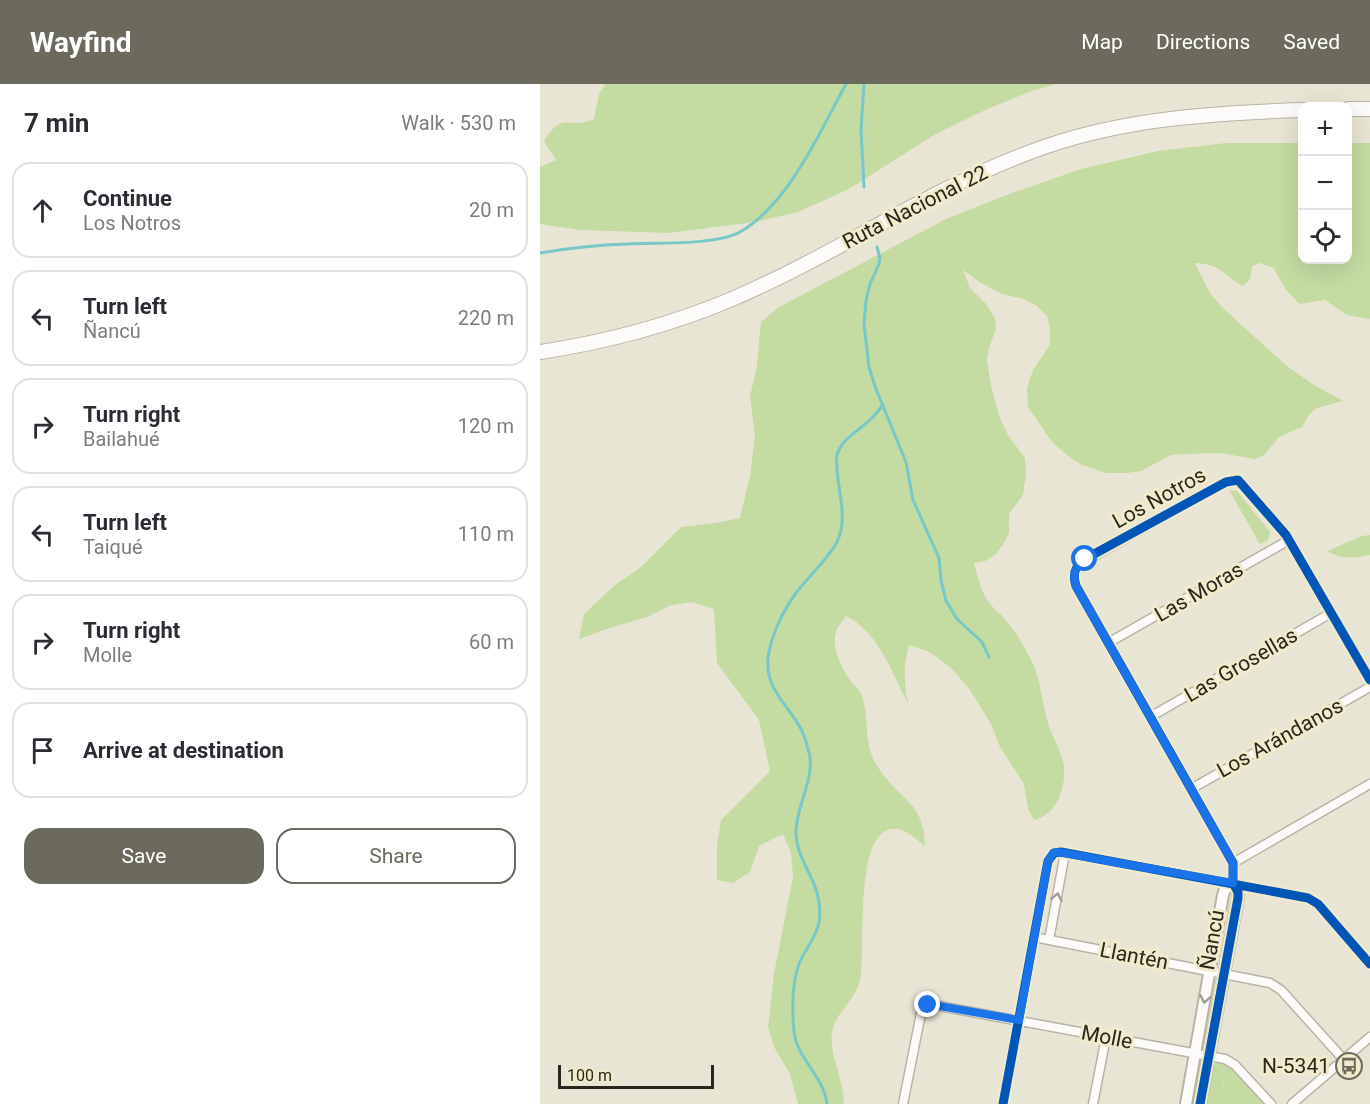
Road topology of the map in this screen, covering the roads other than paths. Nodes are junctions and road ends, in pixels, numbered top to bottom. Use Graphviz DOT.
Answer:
graph roads {
  1 [pos="1352,109"];
  2 [pos="1370,109"];
  3 [pos="1298,110"];
  4 [pos="540,352"];
  5 [pos="1289,540"];
  6 [pos="1074,572"];
  7 [pos="1331,613"];
  8 [pos="1108,643"];
  9 [pos="1370,680"];
  10 [pos="1370,687"];
  11 [pos="1150,717"];
  12 [pos="1370,784"];
  13 [pos="1191,789"];
  14 [pos="1065,853"];
  15 [pos="1233,863"];
  16 [pos="1233,883"];
  17 [pos="1034,937"];
  18 [pos="1049,940"];
  19 [pos="1370,964"];
  20 [pos="1210,971"];
  21 [pos="1224,974"];
  22 [pos="1019,1020"];
  23 [pos="1106,1036"];
  24 [pos="1370,1037"];
  25 [pos="1195,1053"];
  26 [pos="1209,1056"];
  27 [pos="1344,1059"];
  28 [pos="903,1104"];
  29 [pos="1003,1104"];
  30 [pos="1093,1104"];
  31 [pos="1186,1104"];
  32 [pos="1200,1104"];
  33 [pos="1271,1104"];
  34 [pos="1292,1104"];
  1 -- 2 [label="highway"];
  3 -- 4 [label="highway, Ruta Nacional 22"];
  5 -- 6 [label="street, Los Notros"];
  5 -- 7 [label="street"];
  5 -- 8 [label="street, Las Moras"];
  6 -- 8 [label="street, Ñancú"];
  7 -- 9 [label="street"];
  7 -- 11 [label="street, Las Grosellas"];
  8 -- 11 [label="street, Ñancú"];
  10 -- 13 [label="street, Los Arándanos"];
  11 -- 13 [label="street, Ñancú"];
  12 -- 15 [label="street"];
  13 -- 15 [label="street, Ñancú"];
  14 -- 16 [label="street"];
  14 -- 17 [label="street"];
  18 -- 14 [label="street, one-way"];
  15 -- 16 [label="street, Ñancú"];
  16 -- 19 [label="street"];
  16 -- 20 [label="street, Ñancú"];
  16 -- 21 [label="street, Ñancú"];
  17 -- 18 [label="street, Llantén"];
  17 -- 22 [label="street"];
  18 -- 20 [label="street, Llantén"];
  20 -- 21 [label="street, Llantén"];
  20 -- 25 [label="street, Ñancú, one-way"];
  21 -- 26 [label="street, Ñancú"];
  21 -- 27 [label="street, Llantén"];
  22 -- 23 [label="street, Molle"];
  22 -- 28 [label="street, Molle"];
  22 -- 29 [label="street"];
  23 -- 25 [label="street, Molle"];
  23 -- 30 [label="street"];
  24 -- 27 [label="street"];
  25 -- 26 [label="street, Molle"];
  25 -- 31 [label="street, Ñancú"];
  26 -- 32 [label="street, Ñancú"];
  26 -- 33 [label="street, Molle"];
  27 -- 34 [label="street"];
}
